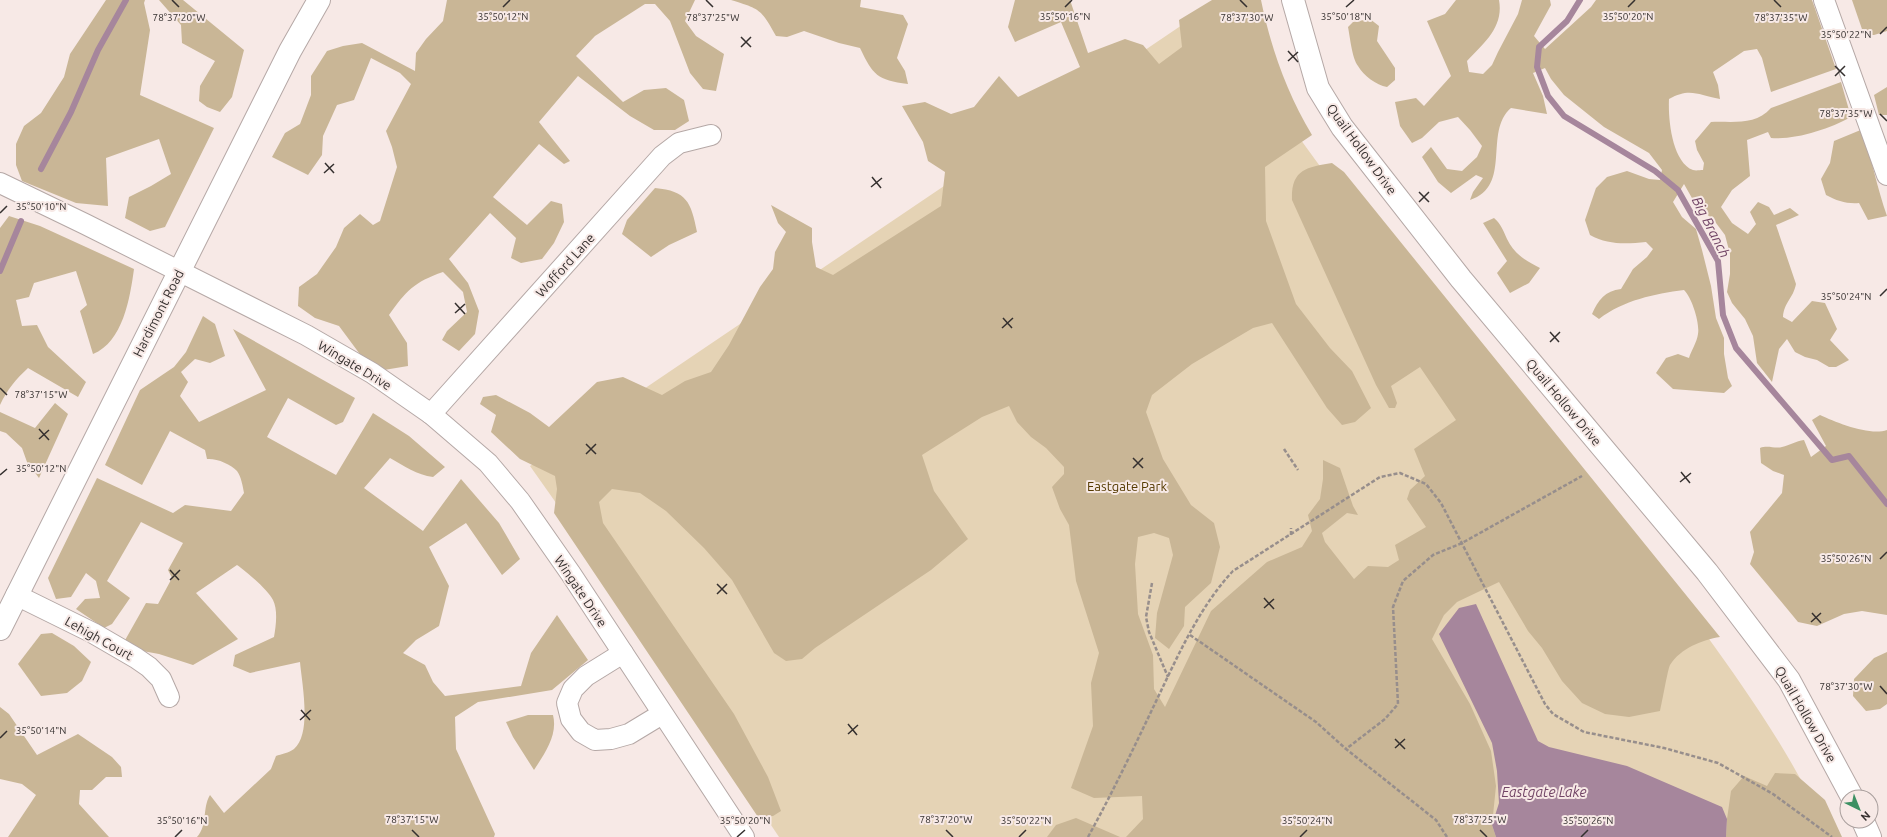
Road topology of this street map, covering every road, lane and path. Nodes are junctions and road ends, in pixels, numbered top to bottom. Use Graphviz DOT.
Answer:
graph roads {
  1 [pos="319,0"];
  2 [pos="1293,0"];
  3 [pos="1824,0"];
  4 [pos="712,135"];
  5 [pos="1887,175"];
  6 [pos="0,183"];
  7 [pos="179,272"];
  8 [pos="431,414"];
  9 [pos="1284,449"];
  10 [pos="1298,470"];
  11 [pos="1582,476"];
  12 [pos="1291,528"];
  13 [pos="1290,535"];
  14 [pos="1462,543"];
  15 [pos="1152,582"];
  16 [pos="16,595"];
  17 [pos="0,628"];
  18 [pos="1190,635"];
  19 [pos="623,653"];
  20 [pos="1168,677"];
  21 [pos="169,697"];
  22 [pos="662,714"];
  23 [pos="1346,749"];
  24 [pos="1848,789"];
  25 [pos="744,837"];
  26 [pos="1088,837"];
  27 [pos="1447,837"];
  28 [pos="1832,837"];
  1 -- 7 [label="street, Hardimont Road"];
  2 -- 24 [label="street, Quail Hollow Drive"];
  3 -- 5 [label="street"];
  4 -- 8 [label="street, Wofford Lane"];
  6 -- 7 [label="street, Wingate Drive"];
  7 -- 8 [label="street, Wingate Drive"];
  7 -- 16 [label="street, Hardimont Road"];
  8 -- 19 [label="street, Wingate Drive"];
  9 -- 10 [label="path"];
  11 -- 14 [label="path"];
  12 -- 13 [label="path"];
  13 -- 14 [label="path"];
  13 -- 18 [label="path"];
  14 -- 23 [label="path"];
  14 -- 28 [label="path"];
  15 -- 20 [label="path"];
  16 -- 17 [label="street, Hardimont Road"];
  16 -- 21 [label="street, Lehigh Court"];
  18 -- 20 [label="path"];
  18 -- 23 [label="path"];
  19 -- 22 [label="street, Wingate Drive"];
  19 -- 22 [label="street"];
  20 -- 26 [label="path"];
  22 -- 25 [label="street, Wingate Drive"];
  23 -- 27 [label="path"];
}
